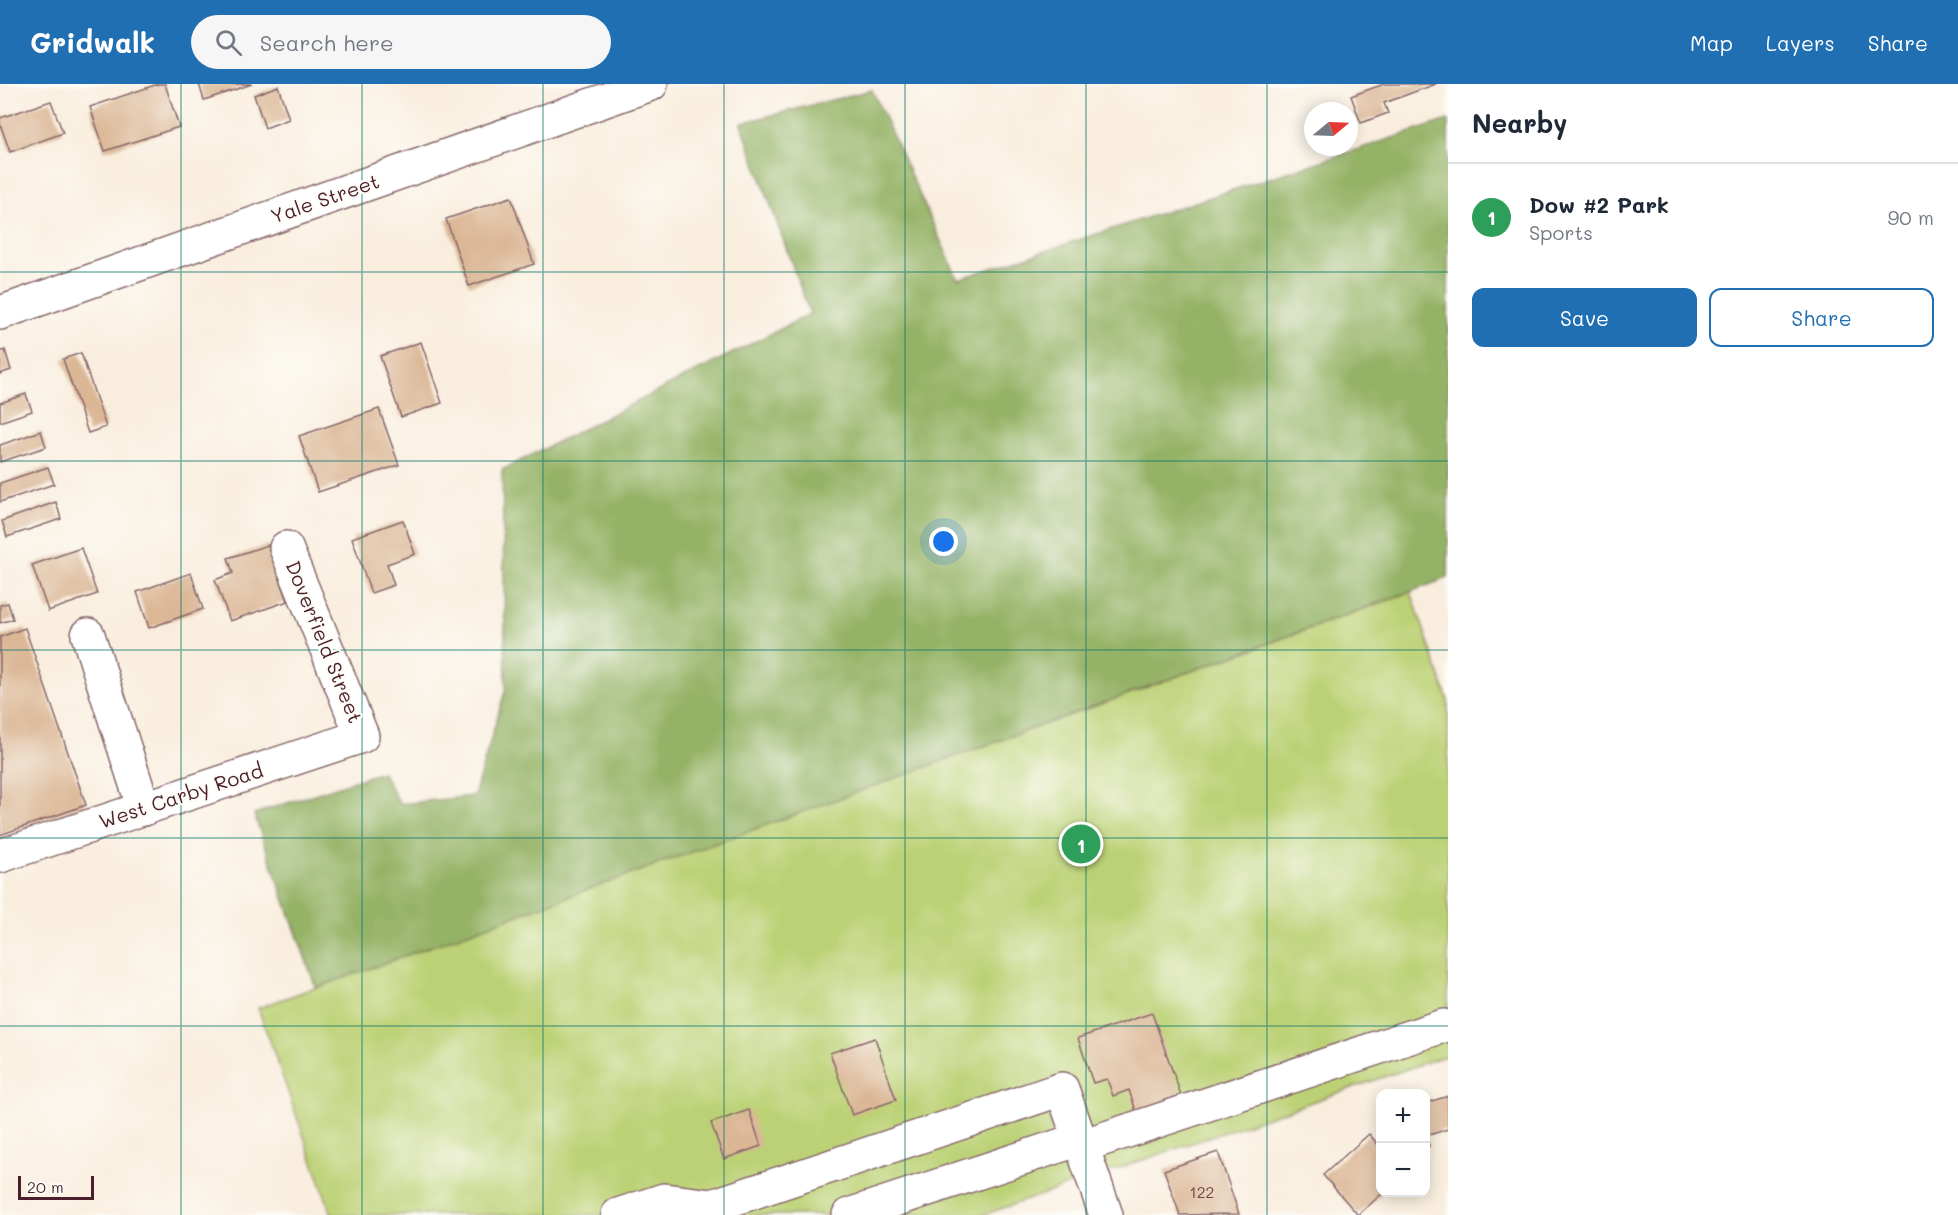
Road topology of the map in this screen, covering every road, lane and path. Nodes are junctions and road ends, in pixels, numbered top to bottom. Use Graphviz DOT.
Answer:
graph roads {
  1 [pos="651,84"];
  2 [pos="0,313"];
  3 [pos="286,548"];
  4 [pos="88,635"];
  5 [pos="362,736"];
  6 [pos="144,809"];
  7 [pos="0,856"];
  8 [pos="1443,1026"];
  9 [pos="1081,1142"];
  10 [pos="618,1215"];
  11 [pos="849,1215"];
  12 [pos="1106,1215"];
  1 -- 2 [label="street, Yale Street"];
  3 -- 5 [label="street, Doverfield Street"];
  4 -- 6 [label="street"];
  5 -- 6 [label="street, West Carby Road"];
  6 -- 7 [label="street, West Carby Road"];
  8 -- 9 [label="street"];
  9 -- 10 [label="street"];
  9 -- 11 [label="street"];
  9 -- 12 [label="street"];
}
